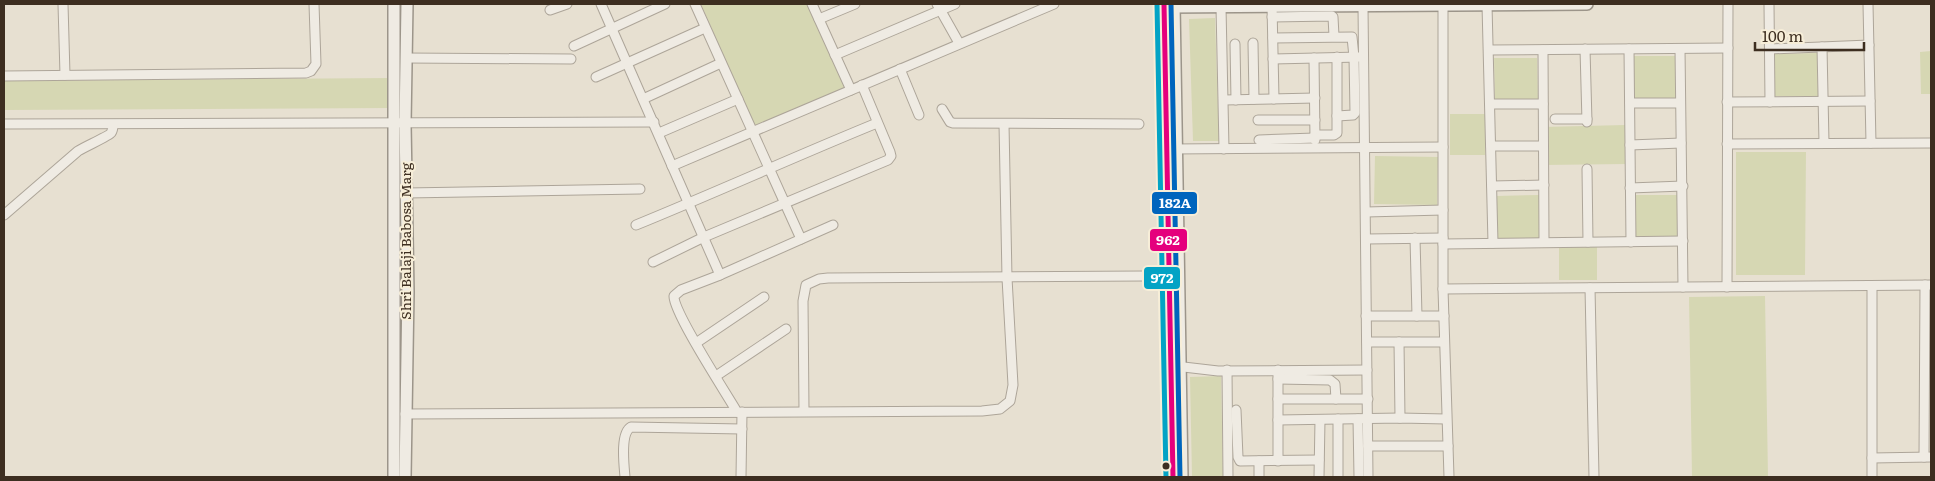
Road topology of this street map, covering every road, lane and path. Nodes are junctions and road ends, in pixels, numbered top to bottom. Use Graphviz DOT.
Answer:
graph roads {
  1 [pos="63,4"];
  2 [pos="314,4"];
  3 [pos="394,4"];
  4 [pos="407,4"];
  5 [pos="567,4"];
  6 [pos="601,4"];
  7 [pos="665,4"];
  8 [pos="695,4"];
  9 [pos="812,4"];
  10 [pos="855,4"];
  11 [pos="954,4"];
  12 [pos="1054,4"];
  13 [pos="1443,4"];
  14 [pos="1586,4"];
  15 [pos="1728,4"];
  16 [pos="1769,4"];
  17 [pos="1868,4"];
  18 [pos="1488,5"];
  19 [pos="1169,6"];
  20 [pos="1221,6"];
  21 [pos="1364,6"];
  22 [pos="939,7"];
  23 [pos="550,10"];
  24 [pos="1272,11"];
  25 [pos="819,19"];
  26 [pos="612,28"];
  27 [pos="705,28"];
  28 [pos="1334,36"];
  29 [pos="1272,38"];
  30 [pos="1254,43"];
  31 [pos="959,44"];
  32 [pos="1235,44"];
  33 [pos="1869,45"];
  34 [pos="574,46"];
  35 [pos="1822,47"];
  36 [pos="1728,48"];
  37 [pos="1585,49"];
  38 [pos="1629,49"];
  39 [pos="1680,49"];
  40 [pos="1770,49"];
  41 [pos="1488,50"];
  42 [pos="1543,50"];
  43 [pos="835,54"];
  44 [pos="1337,57"];
  45 [pos="1359,57"];
  46 [pos="406,58"];
  47 [pos="1273,58"];
  48 [pos="1314,58"];
  49 [pos="571,59"];
  50 [pos="627,62"];
  51 [pos="721,63"];
  52 [pos="900,70"];
  53 [pos="65,75"];
  54 [pos="4,76"];
  55 [pos="596,77"];
  56 [pos="862,85"];
  57 [pos="850,90"];
  58 [pos="1315,98"];
  59 [pos="644,99"];
  60 [pos="738,99"];
  61 [pos="1254,99"];
  62 [pos="1274,99"];
  63 [pos="1224,100"];
  64 [pos="1236,100"];
  65 [pos="1823,101"];
  66 [pos="1870,101"];
  67 [pos="1727,102"];
  68 [pos="1770,102"];
  69 [pos="1630,103"];
  70 [pos="1490,104"];
  71 [pos="1543,104"];
  72 [pos="1680,104"];
  73 [pos="942,109"];
  74 [pos="919,115"];
  75 [pos="1337,116"];
  76 [pos="1555,119"];
  77 [pos="1258,120"];
  78 [pos="1315,120"];
  79 [pos="654,122"];
  80 [pos="877,122"];
  81 [pos="4,124"];
  82 [pos="113,124"];
  83 [pos="400,124"];
  84 [pos="1004,124"];
  85 [pos="1139,124"];
  86 [pos="752,132"];
  87 [pos="659,133"];
  88 [pos="1315,136"];
  89 [pos="1259,140"];
  90 [pos="1931,142"];
  91 [pos="1681,143"];
  92 [pos="1824,143"];
  93 [pos="1871,143"];
  94 [pos="1727,144"];
  95 [pos="1630,145"];
  96 [pos="1491,146"];
  97 [pos="1543,146"];
  98 [pos="1224,148"];
  99 [pos="1315,148"];
  100 [pos="1365,148"];
  101 [pos="1443,148"];
  102 [pos="1171,149"];
  103 [pos="672,166"];
  104 [pos="769,167"];
  105 [pos="1587,169"];
  106 [pos="1544,185"];
  107 [pos="1492,186"];
  108 [pos="1683,186"];
  109 [pos="1630,188"];
  110 [pos="640,189"];
  111 [pos="406,193"];
  112 [pos="785,203"];
  113 [pos="689,204"];
  114 [pos="1443,210"];
  115 [pos="1366,212"];
  116 [pos="4,215"];
  117 [pos="636,225"];
  118 [pos="833,225"];
  119 [pos="704,237"];
  120 [pos="1415,238"];
  121 [pos="801,239"];
  122 [pos="1366,239"];
  123 [pos="1443,241"];
  124 [pos="1683,241"];
  125 [pos="1544,242"];
  126 [pos="1588,242"];
  127 [pos="1631,242"];
  128 [pos="1493,243"];
  129 [pos="653,262"];
  130 [pos="720,275"];
  131 [pos="1144,276"];
  132 [pos="1007,278"];
  133 [pos="1928,285"];
  134 [pos="1872,286"];
  135 [pos="1683,287"];
  136 [pos="1727,287"];
  137 [pos="1590,288"];
  138 [pos="1443,289"];
  139 [pos="764,297"];
  140 [pos="1366,316"];
  141 [pos="1417,316"];
  142 [pos="1444,316"];
  143 [pos="786,329"];
  144 [pos="1928,337"];
  145 [pos="1367,342"];
  146 [pos="1399,342"];
  147 [pos="1444,342"];
  148 [pos="696,344"];
  149 [pos="1175,366"];
  150 [pos="1227,370"];
  151 [pos="1278,370"];
  152 [pos="1367,370"];
  153 [pos="716,376"];
  154 [pos="1278,379"];
  155 [pos="1336,398"];
  156 [pos="1278,399"];
  157 [pos="1368,399"];
  158 [pos="1236,410"];
  159 [pos="804,411"];
  160 [pos="739,412"];
  161 [pos="405,414"];
  162 [pos="1368,418"];
  163 [pos="1400,418"];
  164 [pos="1338,419"];
  165 [pos="1358,419"];
  166 [pos="1446,419"];
  167 [pos="1278,420"];
  168 [pos="1320,420"];
  169 [pos="742,428"];
  170 [pos="1368,446"];
  171 [pos="1448,446"];
  172 [pos="1928,457"];
  173 [pos="1872,458"];
  174 [pos="1278,460"];
  175 [pos="1319,460"];
  176 [pos="1259,461"];
  177 [pos="394,477"];
  178 [pos="405,477"];
  179 [pos="624,477"];
  180 [pos="742,477"];
  181 [pos="1172,477"];
  182 [pos="1182,477"];
  183 [pos="1228,477"];
  184 [pos="1259,477"];
  185 [pos="1319,477"];
  186 [pos="1338,477"];
  187 [pos="1359,477"];
  188 [pos="1368,477"];
  189 [pos="1449,477"];
  190 [pos="1594,477"];
  191 [pos="1872,477"];
  1 -- 53 [label="street"];
  2 -- 53 [label="street"];
  3 -- 83 [label="street, Shri Balaji Babosa Marg"];
  4 -- 46 [label="street, Shri Balaji Babosa Marg"];
  5 -- 23 [label="street"];
  6 -- 26 [label="street"];
  7 -- 26 [label="street"];
  8 -- 27 [label="street"];
  9 -- 25 [label="street"];
  10 -- 25 [label="street"];
  11 -- 22 [label="street"];
  12 -- 31 [label="street"];
  13 -- 18 [label="street"];
  13 -- 21 [label="street"];
  13 -- 101 [label="street"];
  14 -- 18 [label="street"];
  15 -- 36 [label="street"];
  16 -- 40 [label="street"];
  17 -- 33 [label="street"];
  18 -- 41 [label="street"];
  19 -- 20 [label="street"];
  19 -- 102 [label="street"];
  20 -- 24 [label="street"];
  20 -- 63 [label="street"];
  21 -- 24 [label="street"];
  21 -- 45 [label="street"];
  22 -- 31 [label="street"];
  22 -- 43 [label="street"];
  24 -- 28 [label="street"];
  24 -- 29 [label="street"];
  25 -- 43 [label="street"];
  26 -- 34 [label="street"];
  26 -- 50 [label="street"];
  27 -- 50 [label="street"];
  27 -- 51 [label="street"];
  28 -- 29 [label="street"];
  28 -- 45 [label="street"];
  29 -- 47 [label="street"];
  30 -- 61 [label="street"];
  31 -- 52 [label="street"];
  32 -- 64 [label="street"];
  33 -- 35 [label="street"];
  33 -- 66 [label="street"];
  35 -- 40 [label="street"];
  35 -- 65 [label="street"];
  36 -- 39 [label="street"];
  36 -- 67 [label="street"];
  37 -- 38 [label="street"];
  37 -- 42 [label="street"];
  37 -- 76 [label="street"];
  38 -- 39 [label="street"];
  38 -- 69 [label="street"];
  39 -- 72 [label="street"];
  40 -- 68 [label="street"];
  41 -- 42 [label="street"];
  41 -- 70 [label="street"];
  42 -- 71 [label="street"];
  43 -- 57 [label="street"];
  44 -- 45 [label="street"];
  44 -- 48 [label="street"];
  44 -- 75 [label="street"];
  45 -- 75 [label="street"];
  45 -- 100 [label="street"];
  46 -- 49 [label="street"];
  46 -- 83 [label="street, Shri Balaji Babosa Marg"];
  47 -- 48 [label="street"];
  47 -- 62 [label="street"];
  48 -- 58 [label="street"];
  50 -- 55 [label="street"];
  50 -- 59 [label="street"];
  51 -- 59 [label="street"];
  51 -- 60 [label="street"];
  52 -- 56 [label="street"];
  52 -- 74 [label="street"];
  53 -- 54 [label="street"];
  56 -- 57 [label="street"];
  56 -- 80 [label="street"];
  57 -- 86 [label="street"];
  58 -- 62 [label="street"];
  58 -- 78 [label="street"];
  59 -- 79 [label="street"];
  60 -- 86 [label="street"];
  60 -- 87 [label="street"];
  61 -- 62 [label="street"];
  61 -- 64 [label="street"];
  63 -- 64 [label="street"];
  63 -- 98 [label="street"];
  65 -- 66 [label="street"];
  65 -- 68 [label="street"];
  65 -- 92 [label="street"];
  66 -- 93 [label="street"];
  67 -- 68 [label="street"];
  67 -- 94 [label="street"];
  69 -- 72 [label="street"];
  69 -- 95 [label="street"];
  70 -- 71 [label="street"];
  70 -- 96 [label="street"];
  71 -- 97 [label="street"];
  72 -- 91 [label="street"];
  73 -- 84 [label="street"];
  75 -- 88 [label="street"];
  77 -- 78 [label="street"];
  78 -- 88 [label="street"];
  79 -- 83 [label="street"];
  79 -- 87 [label="street"];
  80 -- 104 [label="street"];
  80 -- 112 [label="street"];
  81 -- 82 [label="street"];
  82 -- 83 [label="street"];
  82 -- 116 [label="street"];
  83 -- 111 [label="street, Shri Balaji Babosa Marg"];
  83 -- 177 [label="street, Shri Balaji Babosa Marg"];
  84 -- 85 [label="street"];
  84 -- 132 [label="street"];
  86 -- 103 [label="street"];
  86 -- 104 [label="street"];
  87 -- 103 [label="street"];
  88 -- 89 [label="street"];
  88 -- 99 [label="street"];
  90 -- 93 [label="street"];
  91 -- 95 [label="street"];
  91 -- 108 [label="street"];
  92 -- 93 [label="street"];
  92 -- 94 [label="street"];
  94 -- 136 [label="street"];
  95 -- 109 [label="street"];
  96 -- 97 [label="street"];
  96 -- 107 [label="street"];
  97 -- 106 [label="street"];
  98 -- 99 [label="street"];
  98 -- 102 [label="street"];
  99 -- 100 [label="street"];
  100 -- 101 [label="street"];
  100 -- 115 [label="street"];
  101 -- 114 [label="street"];
  102 -- 149 [label="street"];
  103 -- 113 [label="street"];
  104 -- 112 [label="street"];
  104 -- 113 [label="street"];
  105 -- 126 [label="street"];
  106 -- 107 [label="street"];
  106 -- 125 [label="street"];
  107 -- 128 [label="street"];
  108 -- 109 [label="street"];
  108 -- 124 [label="street"];
  109 -- 127 [label="street"];
  110 -- 111 [label="street"];
  111 -- 161 [label="street, Shri Balaji Babosa Marg"];
  112 -- 119 [label="street"];
  112 -- 121 [label="street"];
  113 -- 117 [label="street"];
  113 -- 119 [label="street"];
  114 -- 115 [label="street"];
  114 -- 123 [label="street"];
  115 -- 122 [label="street"];
  118 -- 121 [label="street"];
  119 -- 129 [label="street"];
  119 -- 130 [label="street"];
  120 -- 122 [label="street"];
  120 -- 123 [label="street"];
  120 -- 141 [label="street"];
  121 -- 130 [label="street"];
  122 -- 140 [label="street"];
  123 -- 128 [label="street"];
  123 -- 138 [label="street"];
  124 -- 127 [label="street"];
  124 -- 135 [label="street"];
  125 -- 126 [label="street"];
  125 -- 128 [label="street"];
  126 -- 127 [label="street"];
  130 -- 148 [label="street"];
  131 -- 132 [label="street"];
  132 -- 159 [label="street"];
  132 -- 159 [label="street"];
  133 -- 134 [label="street"];
  133 -- 144 [label="street"];
  134 -- 136 [label="street"];
  134 -- 173 [label="street"];
  135 -- 136 [label="street"];
  135 -- 137 [label="street"];
  137 -- 138 [label="street"];
  137 -- 190 [label="street"];
  138 -- 142 [label="street"];
  139 -- 148 [label="street"];
  140 -- 141 [label="street"];
  140 -- 145 [label="street"];
  141 -- 142 [label="street"];
  142 -- 147 [label="street"];
  143 -- 153 [label="street"];
  144 -- 172 [label="street"];
  145 -- 146 [label="street"];
  145 -- 152 [label="street"];
  146 -- 147 [label="street"];
  146 -- 163 [label="street"];
  147 -- 166 [label="street"];
  148 -- 153 [label="street"];
  149 -- 150 [label="street"];
  149 -- 181 [label="street"];
  149 -- 182 [label="street"];
  150 -- 151 [label="street"];
  150 -- 183 [label="street"];
  151 -- 152 [label="street"];
  151 -- 154 [label="street"];
  152 -- 157 [label="street"];
  153 -- 160 [label="street"];
  154 -- 155 [label="street"];
  154 -- 156 [label="street"];
  155 -- 156 [label="street"];
  155 -- 157 [label="street"];
  156 -- 167 [label="street"];
  157 -- 162 [label="street"];
  158 -- 176 [label="street"];
  159 -- 160 [label="street"];
  160 -- 161 [label="street"];
  160 -- 169 [label="street"];
  161 -- 178 [label="street, Shri Balaji Babosa Marg"];
  162 -- 163 [label="street"];
  162 -- 165 [label="street"];
  162 -- 170 [label="street"];
  163 -- 166 [label="street"];
  164 -- 165 [label="street"];
  164 -- 168 [label="street"];
  164 -- 186 [label="street"];
  165 -- 187 [label="street"];
  166 -- 171 [label="street"];
  167 -- 168 [label="street"];
  167 -- 174 [label="street"];
  168 -- 175 [label="street"];
  169 -- 179 [label="street"];
  169 -- 180 [label="street"];
  170 -- 171 [label="street"];
  170 -- 188 [label="street"];
  171 -- 189 [label="street"];
  172 -- 173 [label="street"];
  173 -- 191 [label="street"];
  174 -- 175 [label="street"];
  174 -- 176 [label="street"];
  175 -- 185 [label="street"];
  176 -- 184 [label="street"];
}
